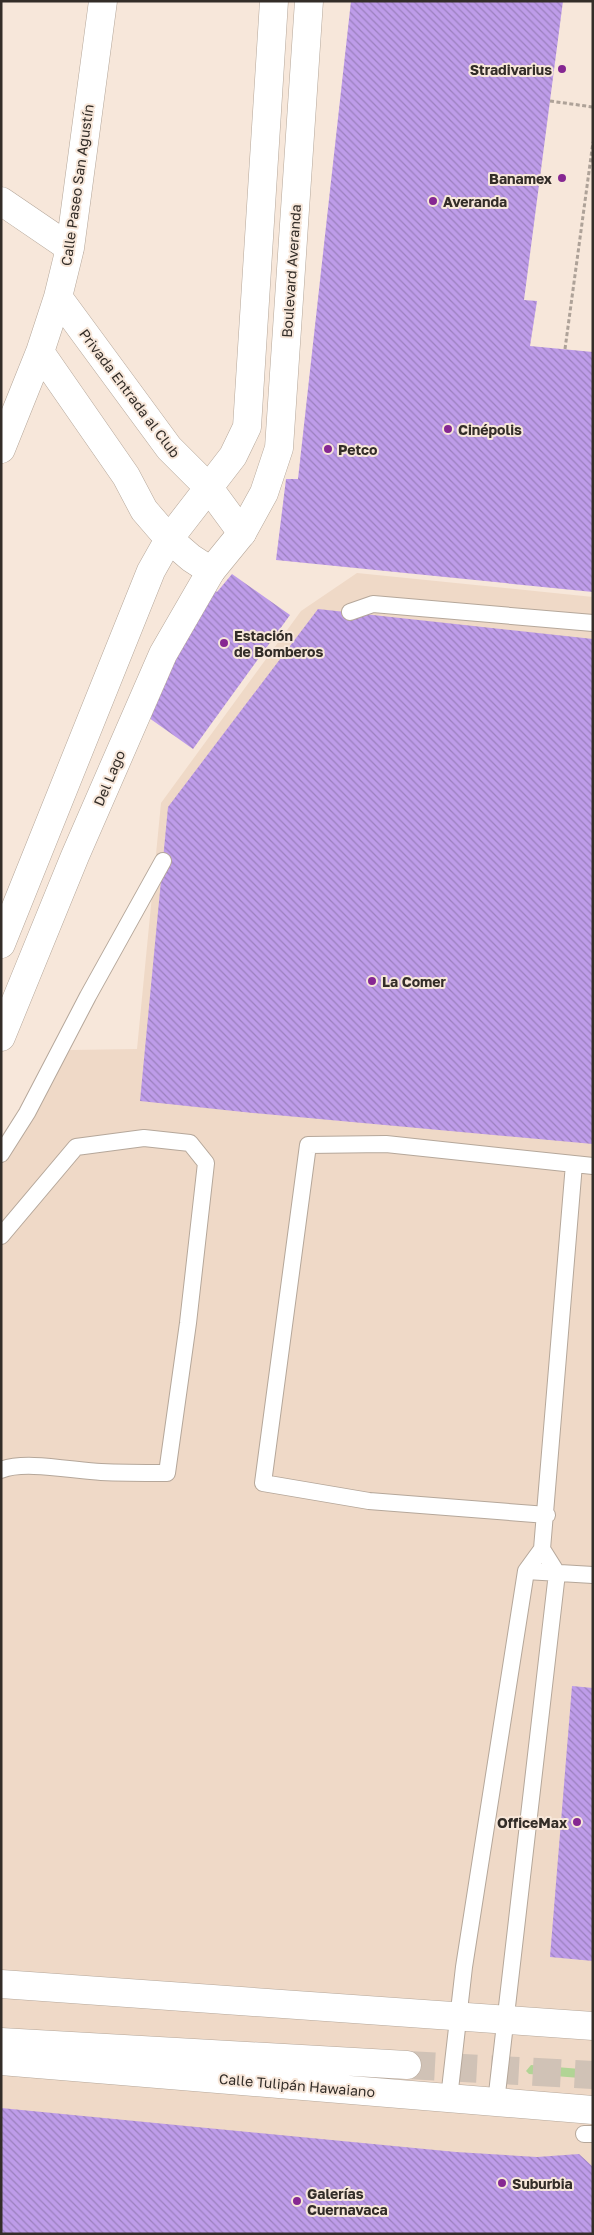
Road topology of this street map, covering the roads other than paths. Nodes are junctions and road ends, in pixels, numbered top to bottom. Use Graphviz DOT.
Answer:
graph roads {
  1 [pos="103,1"];
  2 [pos="274,1"];
  3 [pos="309,1"];
  4 [pos="1,201"];
  5 [pos="261,203"];
  6 [pos="296,206"];
  7 [pos="259,238"];
  8 [pos="294,239"];
  9 [pos="70,248"];
  10 [pos="58,297"];
  11 [pos="40,352"];
  12 [pos="1,449"];
  13 [pos="209,488"];
  14 [pos="242,533"];
  15 [pos="169,539"];
  16 [pos="211,571"];
  17 [pos="350,612"];
  18 [pos="593,623"];
  19 [pos="125,635"];
  20 [pos="162,654"];
  21 [pos="163,861"];
  22 [pos="1,944"];
  23 [pos="1,1037"];
  24 [pos="1,1154"];
  25 [pos="574,1164"];
  26 [pos="593,1166"];
  27 [pos="1,1236"];
  28 [pos="1,1470"];
  29 [pos="547,1515"];
  30 [pos="542,1549"];
  31 [pos="526,1572"];
  32 [pos="557,1573"];
  33 [pos="593,1575"];
  34 [pos="1,1984"];
  35 [pos="458,2017"];
  36 [pos="506,2020"];
  37 [pos="593,2026"];
  38 [pos="1,2042"];
  39 [pos="1,2061"];
  40 [pos="407,2066"];
  41 [pos="449,2098"];
  42 [pos="496,2102"];
  43 [pos="590,2126"];
  1 -- 9 [label="street, Calle Paseo San Agustín"];
  2 -- 5 [label="street"];
  3 -- 6 [label="street, Boulevard Averanda"];
  4 -- 9 [label="street"];
  5 -- 6 [label="street"];
  5 -- 7 [label="street"];
  6 -- 8 [label="street, Boulevard Averanda"];
  7 -- 8 [label="street"];
  7 -- 13 [label="street"];
  8 -- 14 [label="street, Boulevard Averanda"];
  9 -- 10 [label="street, Calle Paseo San Agustín"];
  10 -- 11 [label="street, Calle Paseo San Agustín"];
  10 -- 13 [label="street, Privada Entrada al Club"];
  11 -- 12 [label="street, Calle Paseo San Agustín"];
  11 -- 15 [label="street"];
  13 -- 14 [label="street, Privada Entrada al Club"];
  13 -- 15 [label="street"];
  14 -- 16 [label="street, Del Lago"];
  15 -- 16 [label="street"];
  15 -- 19 [label="street"];
  16 -- 20 [label="street, Del Lago"];
  17 -- 18 [label="lane"];
  19 -- 20 [label="street"];
  19 -- 22 [label="street"];
  20 -- 23 [label="street, Del Lago"];
  21 -- 24 [label="lane"];
  25 -- 26 [label="lane"];
  25 -- 29 [label="lane"];
  25 -- 29 [label="lane"];
  27 -- 28 [label="lane"];
  29 -- 30 [label="lane"];
  30 -- 31 [label="lane"];
  30 -- 32 [label="lane"];
  31 -- 32 [label="lane"];
  31 -- 35 [label="lane"];
  32 -- 33 [label="lane"];
  32 -- 36 [label="lane"];
  34 -- 35 [label="street"];
  35 -- 36 [label="street"];
  35 -- 41 [label="lane"];
  36 -- 37 [label="street"];
  36 -- 42 [label="lane"];
  38 -- 40 [label="street"];
  39 -- 41 [label="street, Calle Tulipán Hawaiano"];
  41 -- 42 [label="street, Calle Tulipán Hawaiano"];
  42 -- 43 [label="street, Calle Tulipán Hawaiano"];
}
